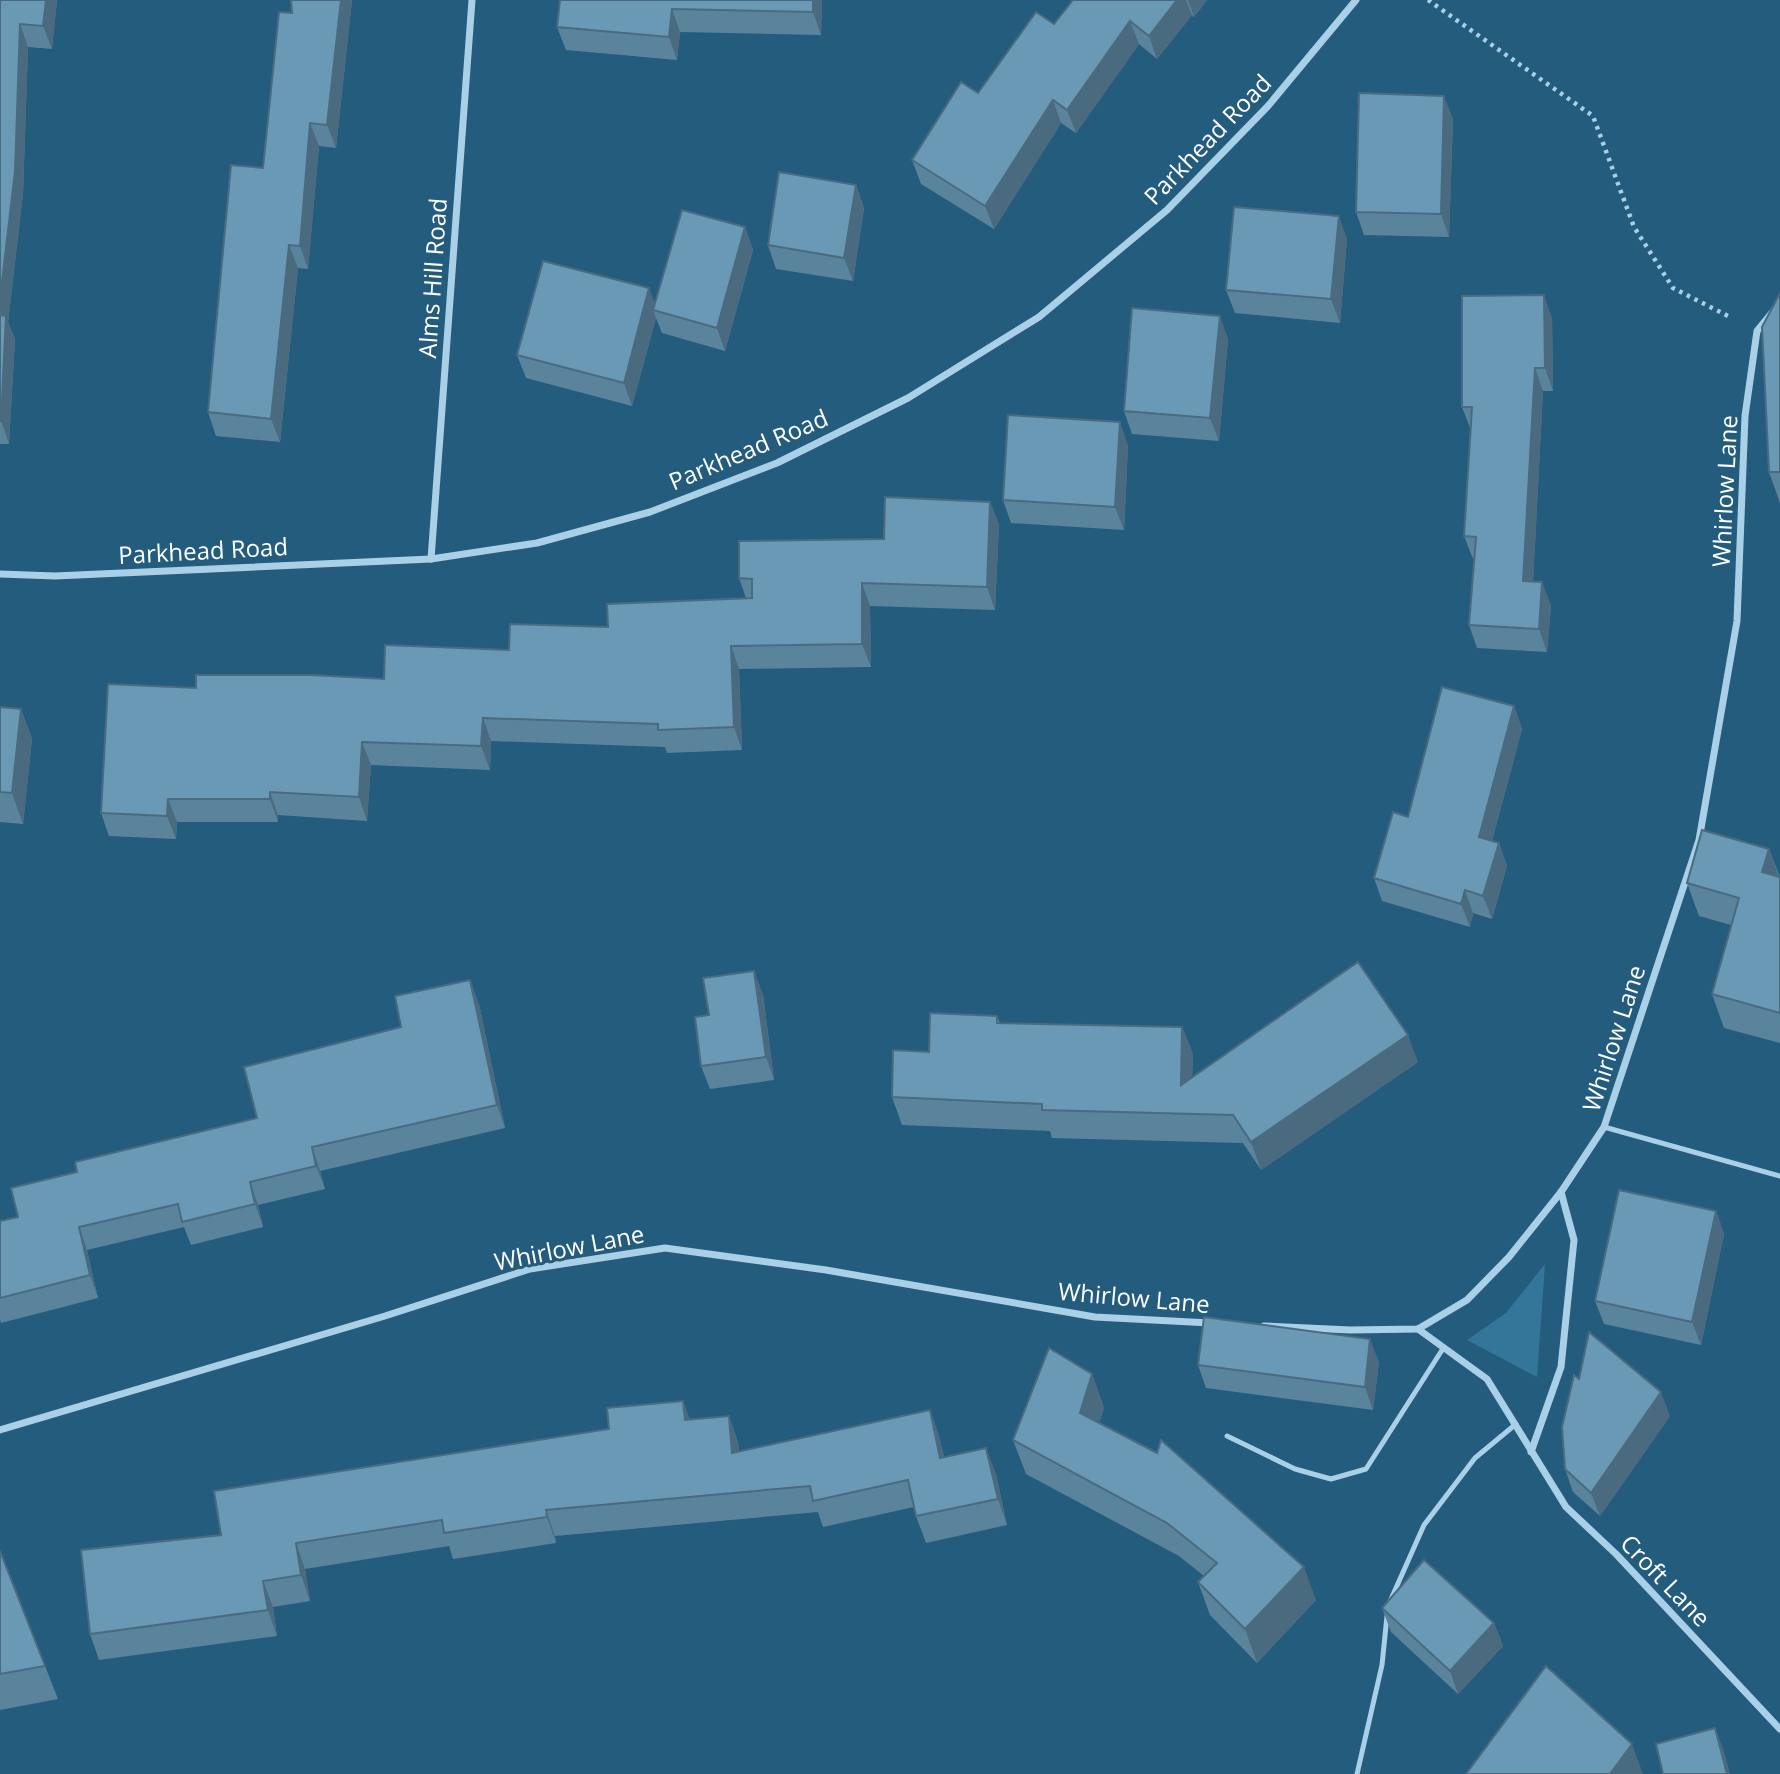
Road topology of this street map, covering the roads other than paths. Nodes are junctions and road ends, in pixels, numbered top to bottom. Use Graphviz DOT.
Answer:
graph roads {
  1 [pos="472,0"];
  2 [pos="1356,0"];
  3 [pos="1780,303"];
  4 [pos="430,559"];
  5 [pos="0,574"];
  6 [pos="1604,1127"];
  7 [pos="1780,1176"];
  8 [pos="1561,1192"];
  9 [pos="1216,1323"];
  10 [pos="1256,1325"];
  11 [pos="1418,1329"];
  12 [pos="1444,1347"];
  13 [pos="1516,1424"];
  14 [pos="0,1430"];
  15 [pos="1227,1436"];
  16 [pos="1531,1452"];
  17 [pos="1780,1729"];
  18 [pos="1357,1774"];
  1 -- 4 [label="street, Alms Hill Road"];
  2 -- 4 [label="street, Parkhead Road"];
  3 -- 6 [label="street, Whirlow Lane"];
  4 -- 5 [label="street, Parkhead Road"];
  6 -- 7 [label="lane"];
  6 -- 8 [label="street, Whirlow Lane"];
  8 -- 11 [label="street, Whirlow Lane"];
  8 -- 16 [label="street"];
  9 -- 14 [label="street, Whirlow Lane"];
  10 -- 11 [label="street, Whirlow Lane"];
  11 -- 12 [label="street, Croft Lane"];
  12 -- 13 [label="street, Croft Lane"];
  12 -- 15 [label="lane"];
  13 -- 16 [label="street, Croft Lane"];
  13 -- 18 [label="lane"];
  16 -- 17 [label="street, Croft Lane"];
}
